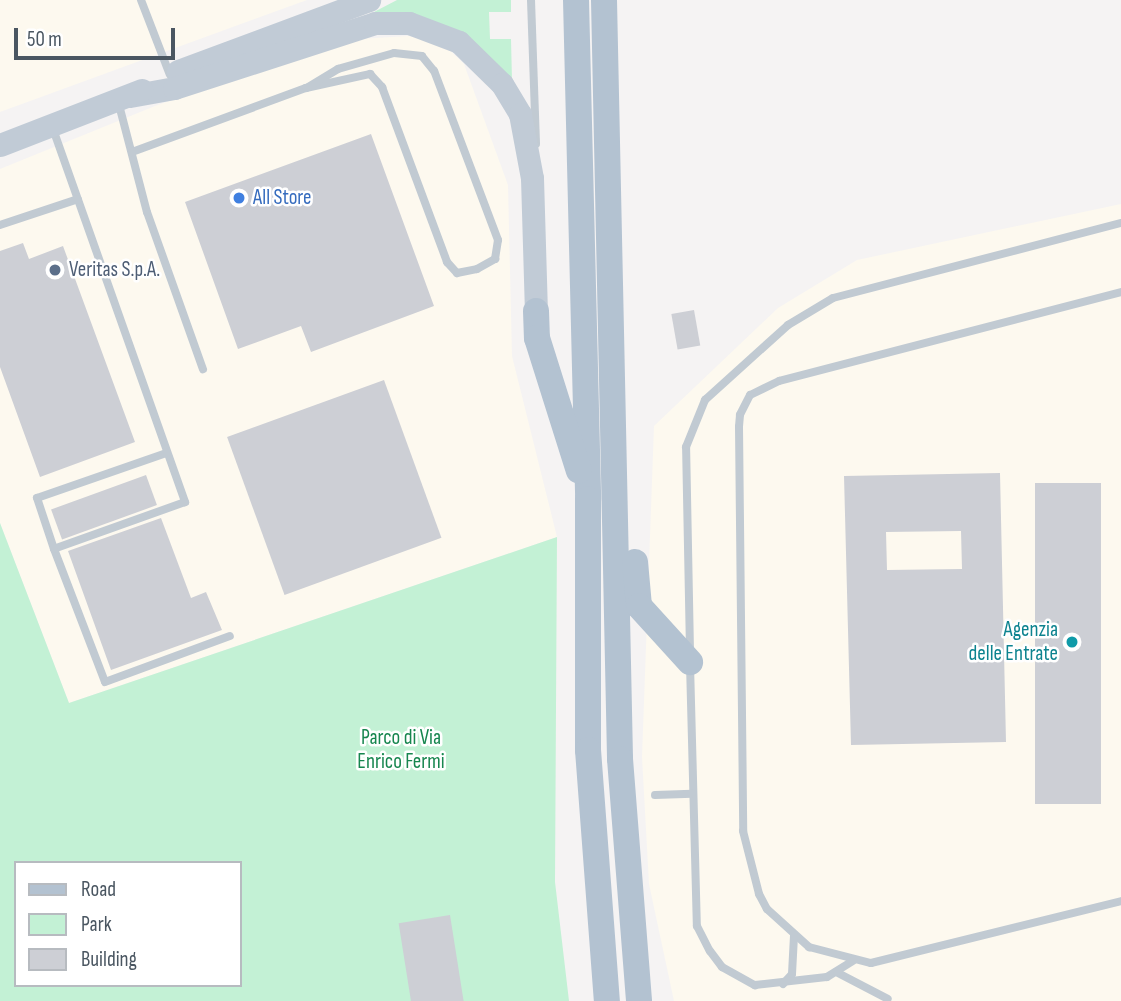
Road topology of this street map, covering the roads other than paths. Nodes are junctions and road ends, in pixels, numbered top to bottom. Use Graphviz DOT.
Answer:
graph roads {
  1 [pos="141,0"];
  2 [pos="369,0"];
  3 [pos="531,0"];
  4 [pos="576,0"];
  5 [pos="604,0"];
  6 [pos="172,81"];
  7 [pos="306,88"];
  8 [pos="124,98"];
  9 [pos="52,126"];
  10 [pos="0,145"];
  11 [pos="132,152"];
  12 [pos="533,178"];
  13 [pos="78,199"];
  14 [pos="1121,223"];
  15 [pos="0,225"];
  16 [pos="1121,292"];
  17 [pos="536,312"];
  18 [pos="203,369"];
  19 [pos="166,453"];
  20 [pos="615,483"];
  21 [pos="588,499"];
  22 [pos="54,549"];
  23 [pos="230,636"];
  24 [pos="690,662"];
  25 [pos="655,794"];
  26 [pos="692,794"];
  27 [pos="1121,901"];
  28 [pos="794,935"];
  29 [pos="853,961"];
  30 [pos="838,973"];
  31 [pos="780,986"];
  32 [pos="888,999"];
  33 [pos="607,1001"];
  34 [pos="639,1001"];
  1 -- 6 [label="lane"];
  2 -- 6 [label="street"];
  3 -- 12 [label="lane"];
  4 -- 21 [label="main road"];
  5 -- 20 [label="main road"];
  6 -- 8 [label="street"];
  6 -- 12 [label="street"];
  7 -- 7 [label="lane"];
  7 -- 11 [label="lane"];
  8 -- 9 [label="street"];
  8 -- 11 [label="lane"];
  9 -- 10 [label="street"];
  9 -- 13 [label="lane"];
  11 -- 18 [label="lane"];
  12 -- 17 [label="street"];
  13 -- 15 [label="lane"];
  13 -- 19 [label="lane"];
  14 -- 24 [label="lane"];
  16 -- 28 [label="lane"];
  17 -- 21 [label="main road"];
  19 -- 22 [label="lane"];
  19 -- 22 [label="lane"];
  20 -- 24 [label="main road"];
  20 -- 34 [label="main road"];
  21 -- 33 [label="main road"];
  22 -- 23 [label="lane"];
  24 -- 26 [label="lane"];
  25 -- 26 [label="lane"];
  26 -- 31 [label="lane"];
  27 -- 29 [label="lane"];
  28 -- 29 [label="lane"];
  28 -- 31 [label="lane"];
  29 -- 30 [label="lane"];
  30 -- 31 [label="lane"];
  30 -- 32 [label="lane"];
}
